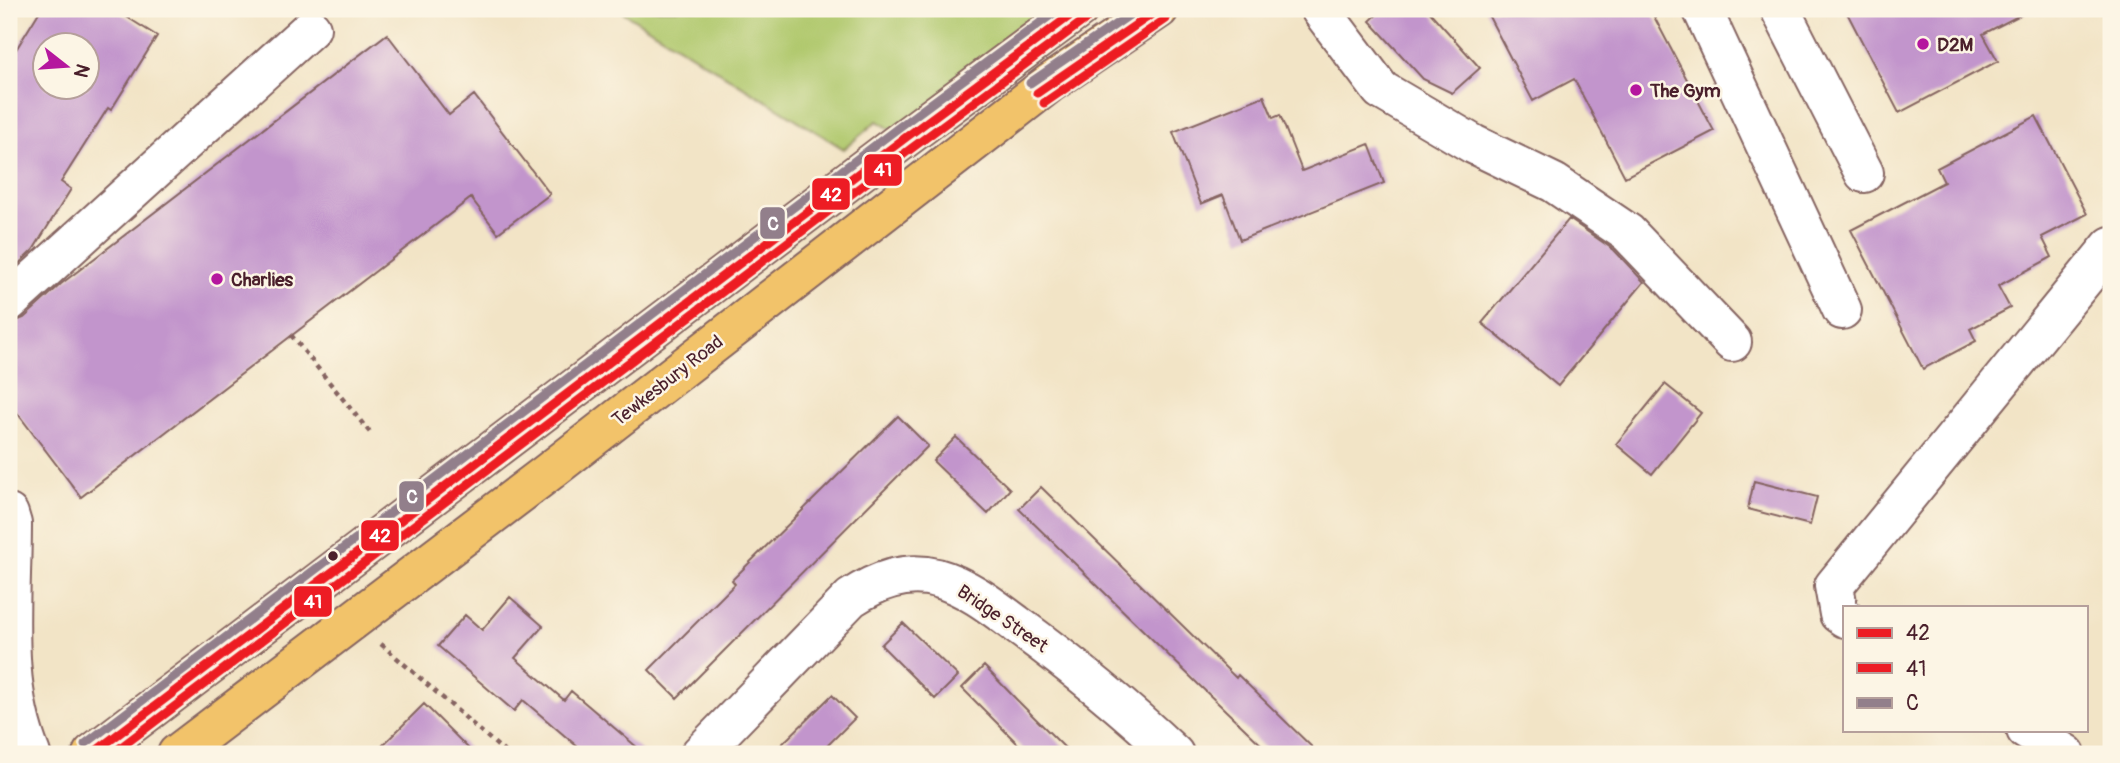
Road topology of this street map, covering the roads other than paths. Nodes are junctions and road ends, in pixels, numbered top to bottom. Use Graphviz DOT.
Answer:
graph roads {
  1 [pos="1079,9"];
  2 [pos="1158,9"];
  3 [pos="1320,9"];
  4 [pos="1702,9"];
  5 [pos="1780,9"];
  6 [pos="311,28"];
  7 [pos="1864,173"];
  8 [pos="2111,246"];
  9 [pos="9,302"];
  10 [pos="1842,310"];
  11 [pos="1732,342"];
  12 [pos="9,514"];
  13 [pos="10,572"];
  14 [pos="1843,617"];
  15 [pos="2029,732"];
  16 [pos="31,754"];
  17 [pos="92,754"];
  18 [pos="177,754"];
  19 [pos="700,754"];
  20 [pos="1174,754"];
  21 [pos="2066,754"];
  1 -- 17 [label="highway"];
  2 -- 18 [label="highway, Tewkesbury Road"];
  3 -- 11 [label="street"];
  4 -- 10 [label="street"];
  5 -- 7 [label="street"];
  6 -- 9 [label="street"];
  8 -- 14 [label="street"];
  12 -- 13 [label="street"];
  13 -- 16 [label="street"];
  15 -- 21 [label="street"];
  19 -- 20 [label="street, Bridge Street"];
}
